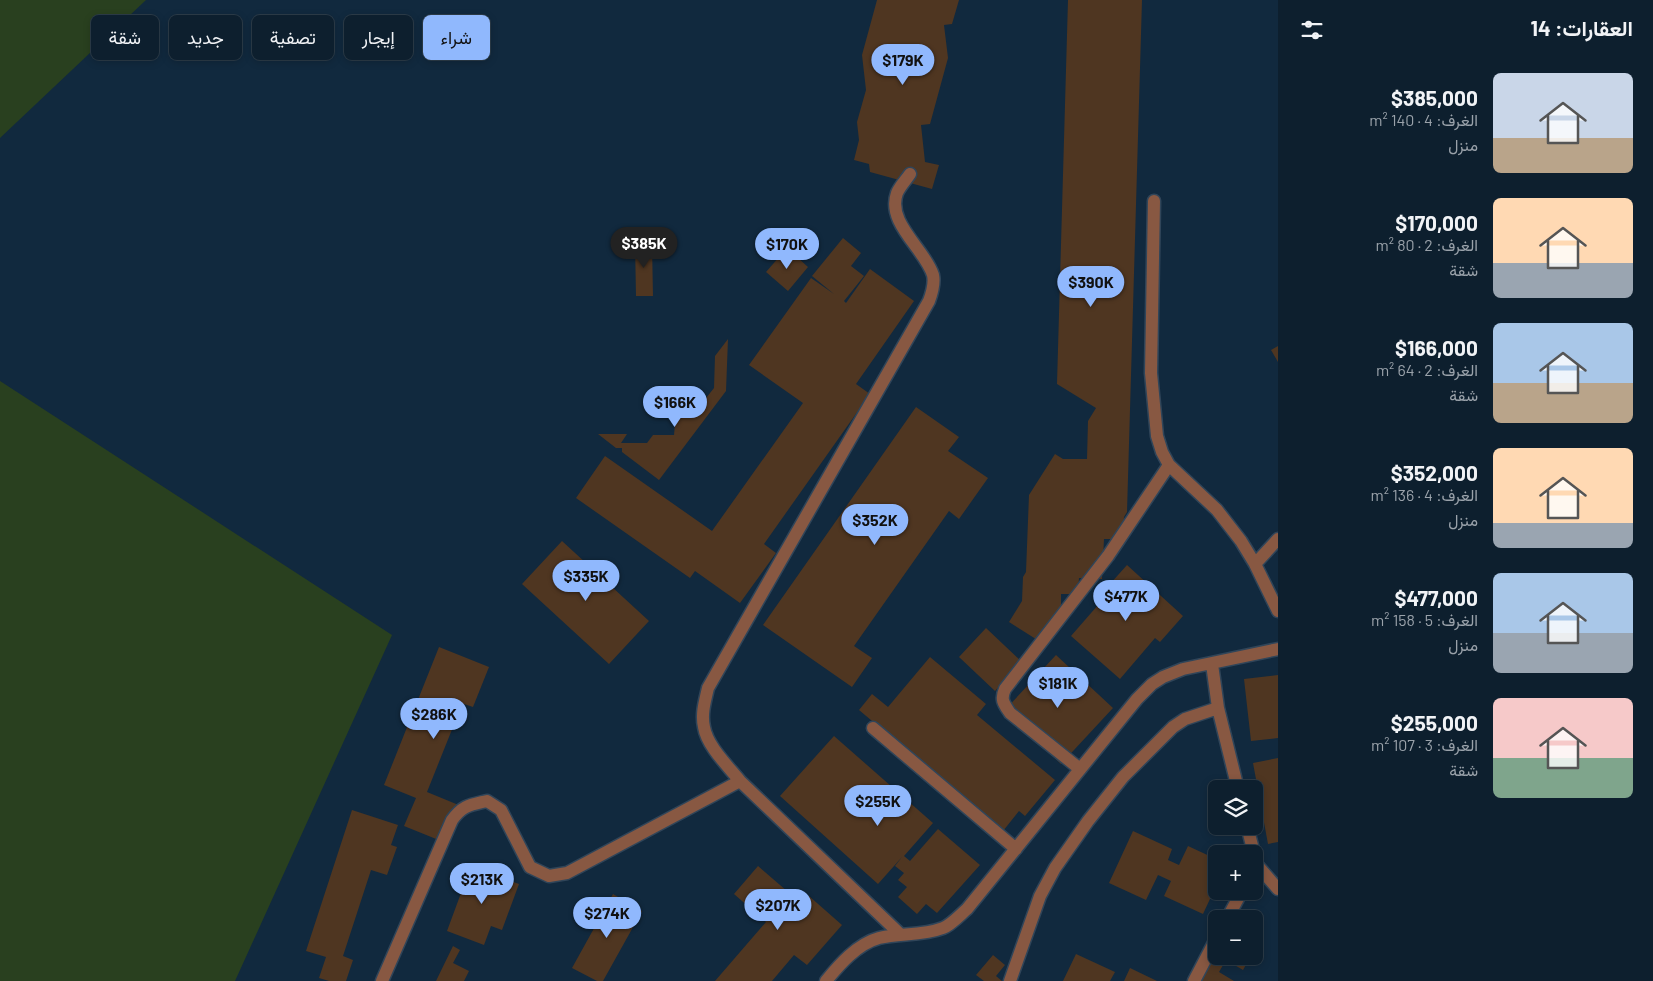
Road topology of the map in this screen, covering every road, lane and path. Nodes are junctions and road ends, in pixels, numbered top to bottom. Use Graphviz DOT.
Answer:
graph roads {
  1 [pos="910,174"];
  2 [pos="1154,201"];
  3 [pos="1169,465"];
  4 [pos="1278,539"];
  5 [pos="1255,564"];
  6 [pos="1278,611"];
  7 [pos="1278,649"];
  8 [pos="1212,664"];
  9 [pos="1218,708"];
  10 [pos="873,728"];
  11 [pos="1080,769"];
  12 [pos="1236,780"];
  13 [pos="740,781"];
  14 [pos="1016,849"];
  15 [pos="1263,875"];
  16 [pos="1278,889"];
  17 [pos="901,936"];
  18 [pos="1208,954"];
  19 [pos="382,981"];
  20 [pos="826,981"];
  21 [pos="1010,981"];
  22 [pos="1194,981"];
  1 -- 13 [label="street"];
  2 -- 3 [label="street"];
  3 -- 5 [label="street"];
  3 -- 11 [label="street"];
  4 -- 5 [label="street"];
  5 -- 6 [label="street"];
  7 -- 8 [label="street"];
  8 -- 9 [label="street"];
  8 -- 11 [label="street"];
  9 -- 12 [label="street"];
  9 -- 21 [label="street"];
  10 -- 14 [label="street"];
  11 -- 14 [label="street"];
  13 -- 17 [label="street"];
  13 -- 19 [label="street"];
  14 -- 17 [label="street"];
  15 -- 16 [label="street"];
  17 -- 20 [label="street"];
  18 -- 22 [label="street"];
}
